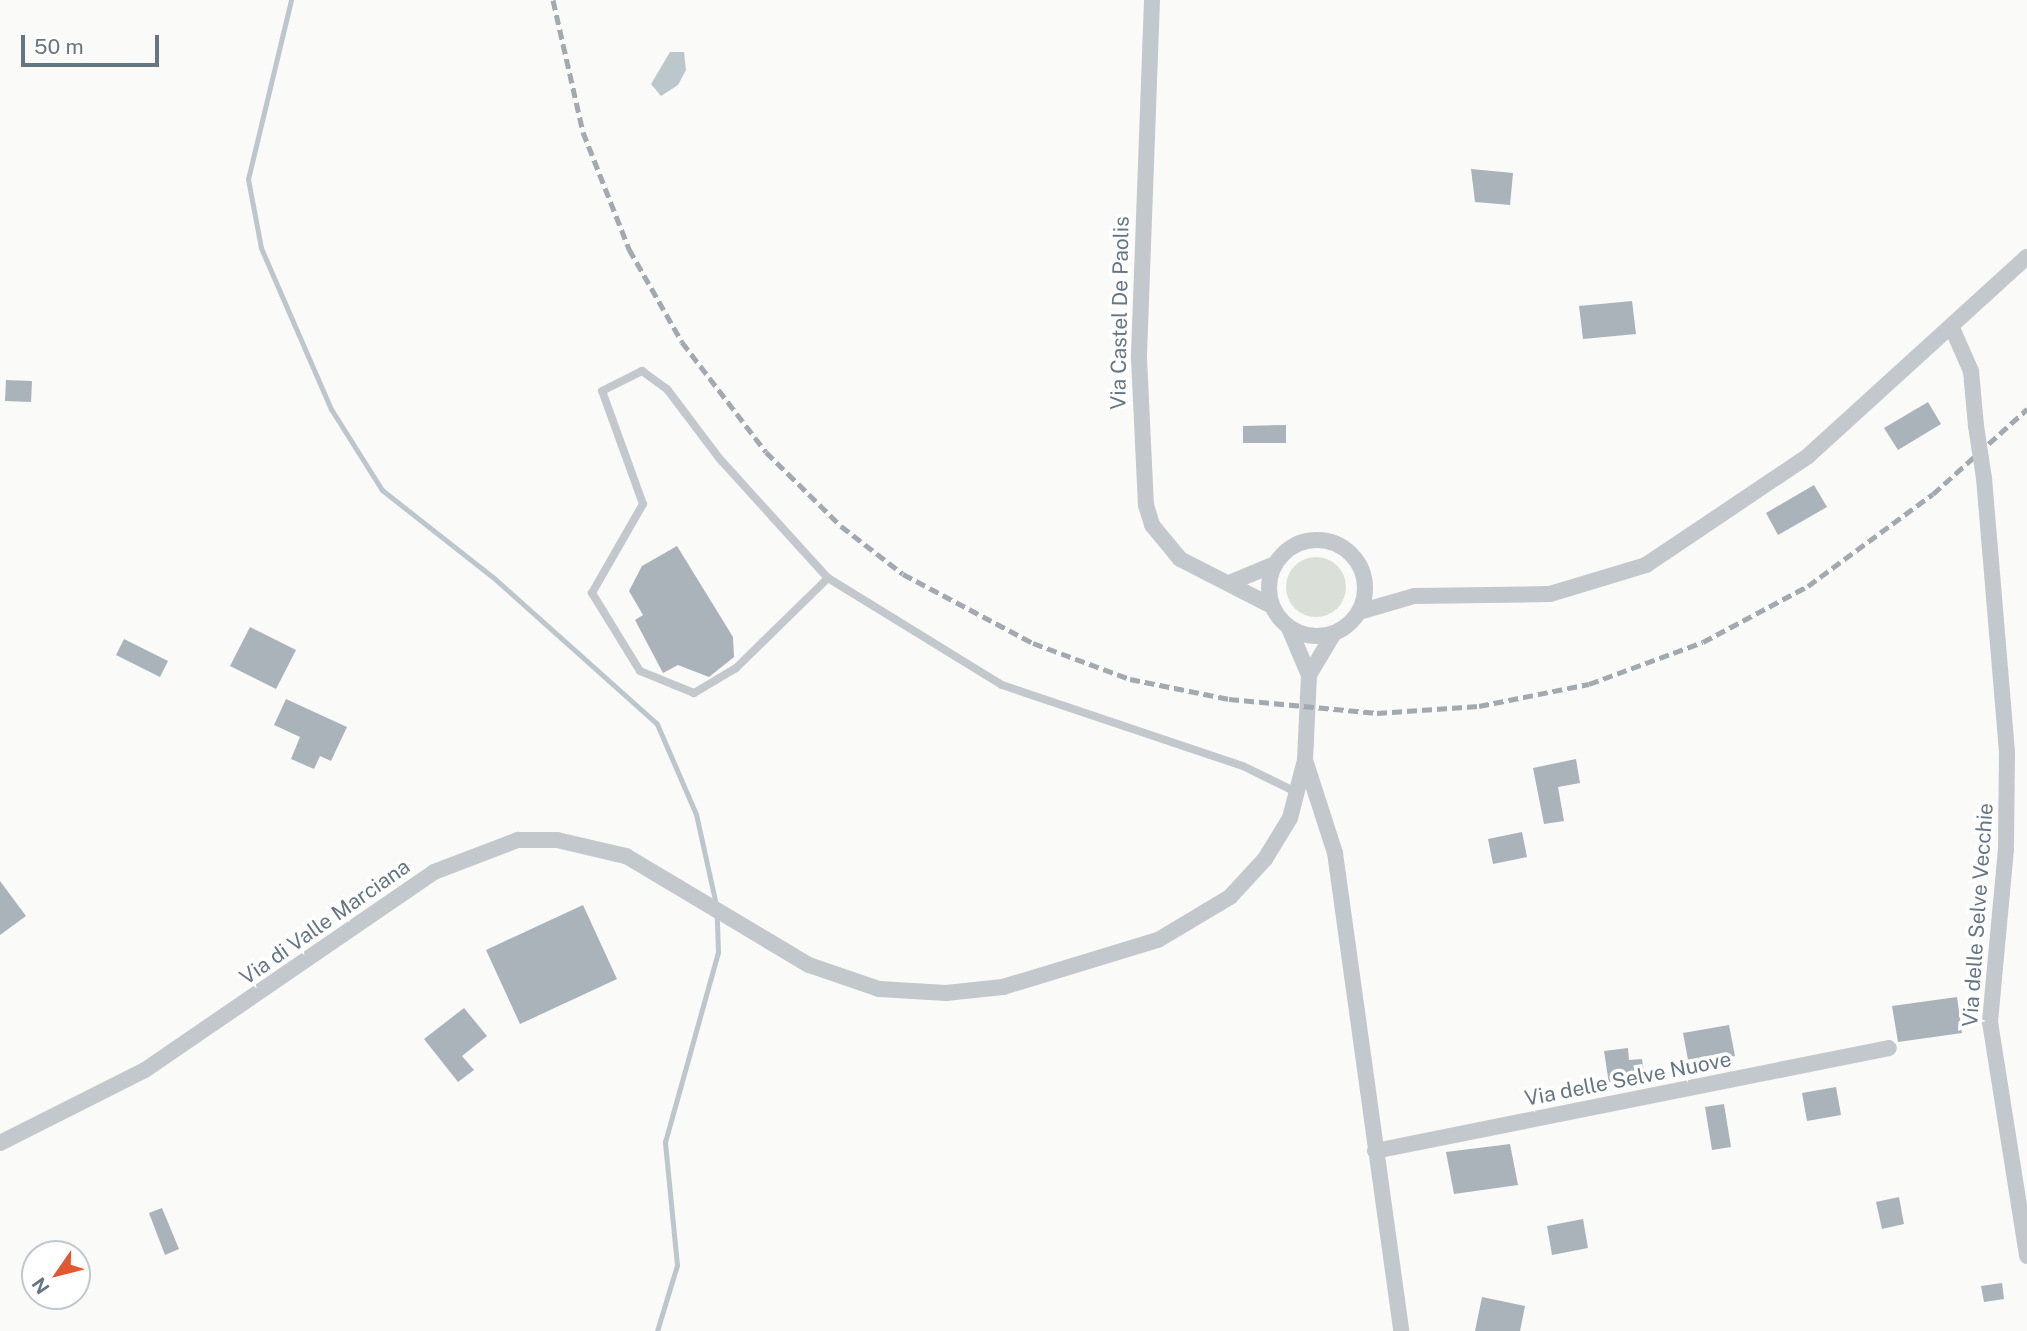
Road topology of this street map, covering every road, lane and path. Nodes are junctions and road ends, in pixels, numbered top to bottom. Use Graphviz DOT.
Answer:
graph roads {
  1 [pos="1152,0"];
  2 [pos="2027,257"];
  3 [pos="1952,328"];
  4 [pos="1275,564"];
  5 [pos="828,578"];
  6 [pos="1232,582"];
  7 [pos="1364,584"];
  8 [pos="1414,596"];
  9 [pos="1272,606"];
  10 [pos="1359,612"];
  11 [pos="1289,628"];
  12 [pos="1334,633"];
  13 [pos="1308,675"];
  14 [pos="1305,760"];
  15 [pos="1298,793"];
  16 [pos="1889,1048"];
  17 [pos="0,1143"];
  18 [pos="1375,1152"];
  19 [pos="2027,1256"];
  20 [pos="1401,1331"];
  1 -- 6 [label="street, Via Castel De Paolis"];
  2 -- 3 [label="street"];
  3 -- 8 [label="street"];
  3 -- 19 [label="street, Via delle Selve Vecchie, bridge"];
  4 -- 6 [label="street"];
  4 -- 7 [label="street"];
  4 -- 9 [label="street"];
  5 -- 5 [label="lane"];
  5 -- 15 [label="lane"];
  6 -- 9 [label="street, Via Castel De Paolis"];
  7 -- 8 [label="street"];
  7 -- 10 [label="street"];
  8 -- 10 [label="street"];
  9 -- 11 [label="street"];
  10 -- 12 [label="street"];
  11 -- 12 [label="street"];
  11 -- 13 [label="street"];
  12 -- 13 [label="street"];
  13 -- 14 [label="street"];
  14 -- 15 [label="street, Via di Valle Marciana"];
  14 -- 18 [label="street"];
  15 -- 17 [label="street, Via di Valle Marciana"];
  16 -- 18 [label="street, Via delle Selve Nuove"];
  18 -- 20 [label="street"];
}
